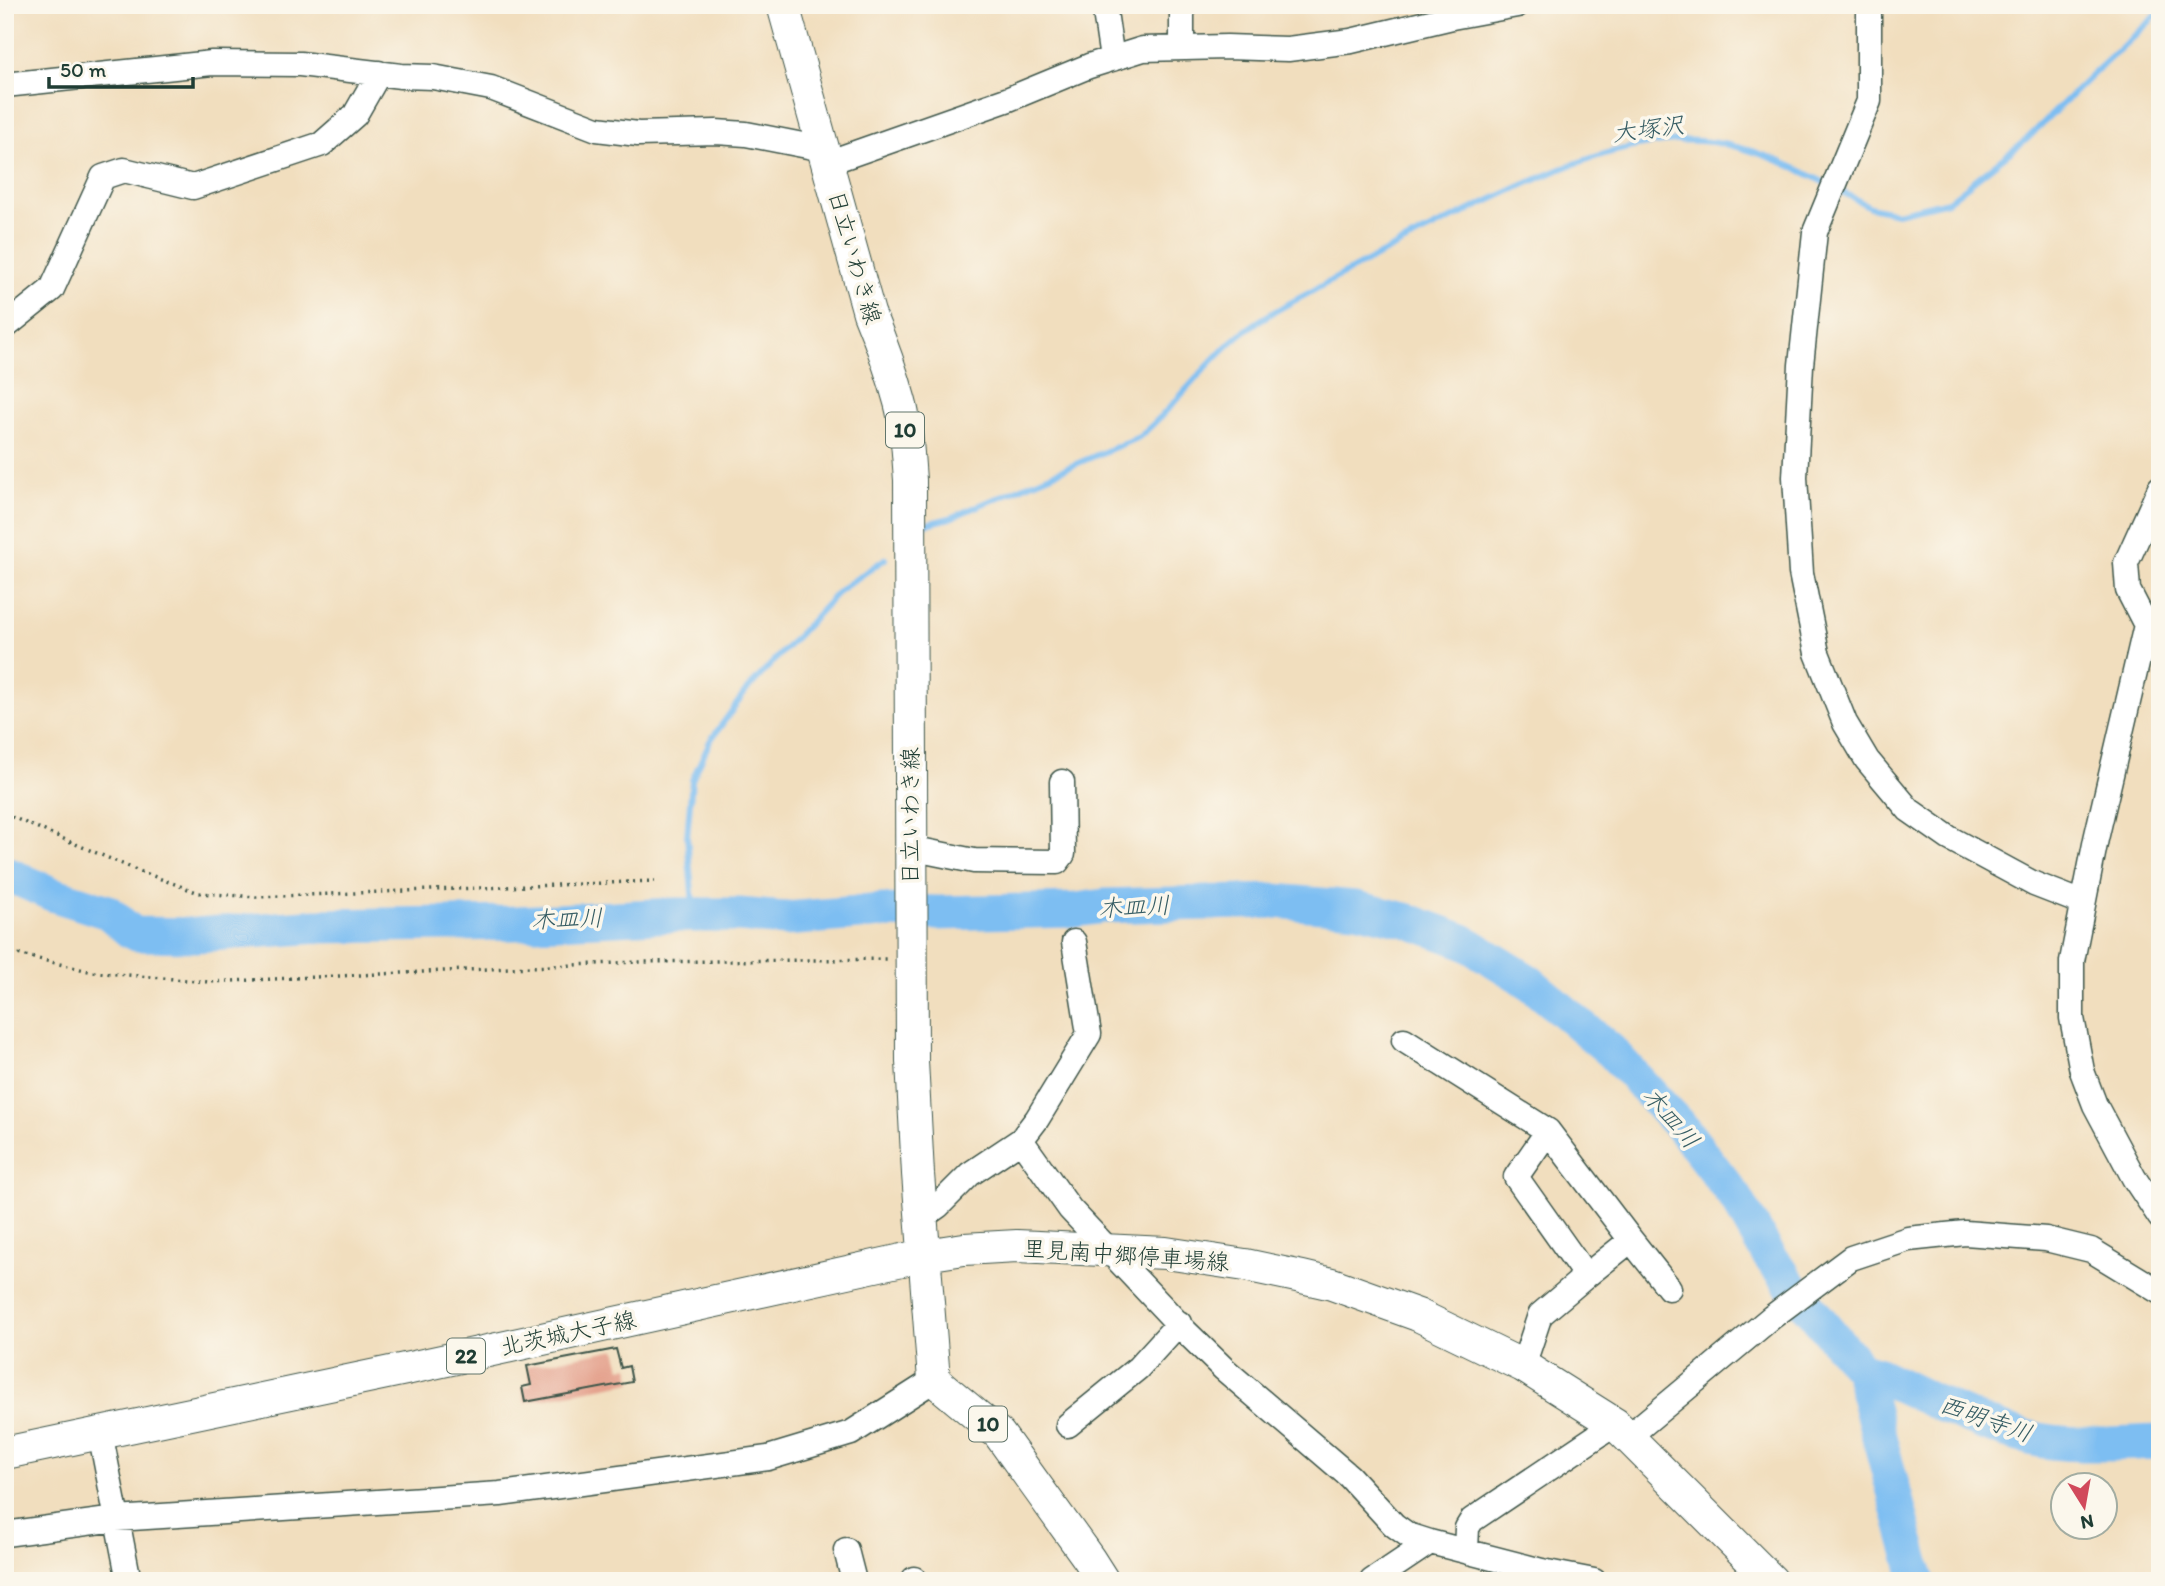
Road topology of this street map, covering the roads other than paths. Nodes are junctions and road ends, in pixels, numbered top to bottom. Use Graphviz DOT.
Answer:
graph roads {
  1 [pos="783,5"];
  2 [pos="1104,5"];
  3 [pos="1182,5"];
  4 [pos="1517,5"];
  5 [pos="1869,5"];
  6 [pos="1182,48"];
  7 [pos="1112,59"];
  8 [pos="379,73"];
  9 [pos="5,85"];
  10 [pos="825,156"];
  11 [pos="5,327"];
  12 [pos="2160,488"];
  13 [pos="1062,782"];
  14 [pos="910,860"];
  15 [pos="2083,903"];
  16 [pos="1074,942"];
  17 [pos="1404,1040"];
  18 [pos="1548,1131"];
  19 [pos="1021,1140"];
  20 [pos="2160,1217"];
  21 [pos="921,1218"];
  22 [pos="1631,1240"];
  23 [pos="1109,1250"];
  24 [pos="925,1255"];
  25 [pos="1586,1276"];
  26 [pos="1669,1288"];
  27 [pos="2160,1292"];
  28 [pos="1179,1323"];
  29 [pos="1523,1366"];
  30 [pos="934,1380"];
  31 [pos="1069,1425"];
  32 [pos="1621,1430"];
  33 [pos="100,1433"];
  34 [pos="5,1453"];
  35 [pos="116,1519"];
  36 [pos="5,1534"];
  37 [pos="1430,1542"];
  38 [pos="846,1550"];
  39 [pos="1466,1550"];
  40 [pos="129,1581"];
  41 [pos="854,1581"];
  42 [pos="1103,1581"];
  43 [pos="1372,1581"];
  44 [pos="1594,1581"];
  45 [pos="1772,1581"];
  1 -- 10 [label="main road, 日立いわき線 / 10"];
  2 -- 7 [label="street"];
  3 -- 6 [label="street"];
  4 -- 6 [label="street"];
  5 -- 15 [label="street"];
  6 -- 7 [label="street"];
  7 -- 10 [label="street"];
  8 -- 9 [label="street"];
  8 -- 10 [label="street"];
  8 -- 11 [label="street"];
  10 -- 14 [label="main road, 日立いわき線 / 10"];
  12 -- 15 [label="street"];
  13 -- 14 [label="street"];
  14 -- 21 [label="main road, 日立いわき線 / 10"];
  15 -- 20 [label="street"];
  16 -- 19 [label="street"];
  17 -- 18 [label="street"];
  18 -- 22 [label="street"];
  18 -- 25 [label="street"];
  19 -- 21 [label="street"];
  19 -- 23 [label="street"];
  21 -- 24 [label="main road, 日立いわき線 / 10"];
  22 -- 25 [label="street"];
  22 -- 26 [label="street"];
  23 -- 24 [label="main road, 里見南中郷停車場線"];
  23 -- 28 [label="street"];
  23 -- 29 [label="main road, 里見南中郷停車場線"];
  24 -- 30 [label="main road, 日立いわき線 / 10"];
  24 -- 33 [label="main road, 北茨城大子線 / 22"];
  25 -- 29 [label="street"];
  27 -- 32 [label="street"];
  28 -- 31 [label="street"];
  28 -- 37 [label="street"];
  29 -- 32 [label="main road, 里見南中郷停車場線"];
  30 -- 35 [label="street"];
  30 -- 42 [label="main road, 10"];
  32 -- 39 [label="street"];
  32 -- 45 [label="main road, 里見南中郷停車場線"];
  33 -- 34 [label="main road, 北茨城大子線 / 22"];
  33 -- 35 [label="street"];
  35 -- 36 [label="street"];
  35 -- 40 [label="street"];
  37 -- 39 [label="street"];
  37 -- 43 [label="street"];
  38 -- 41 [label="street"];
  39 -- 44 [label="street"];
}
